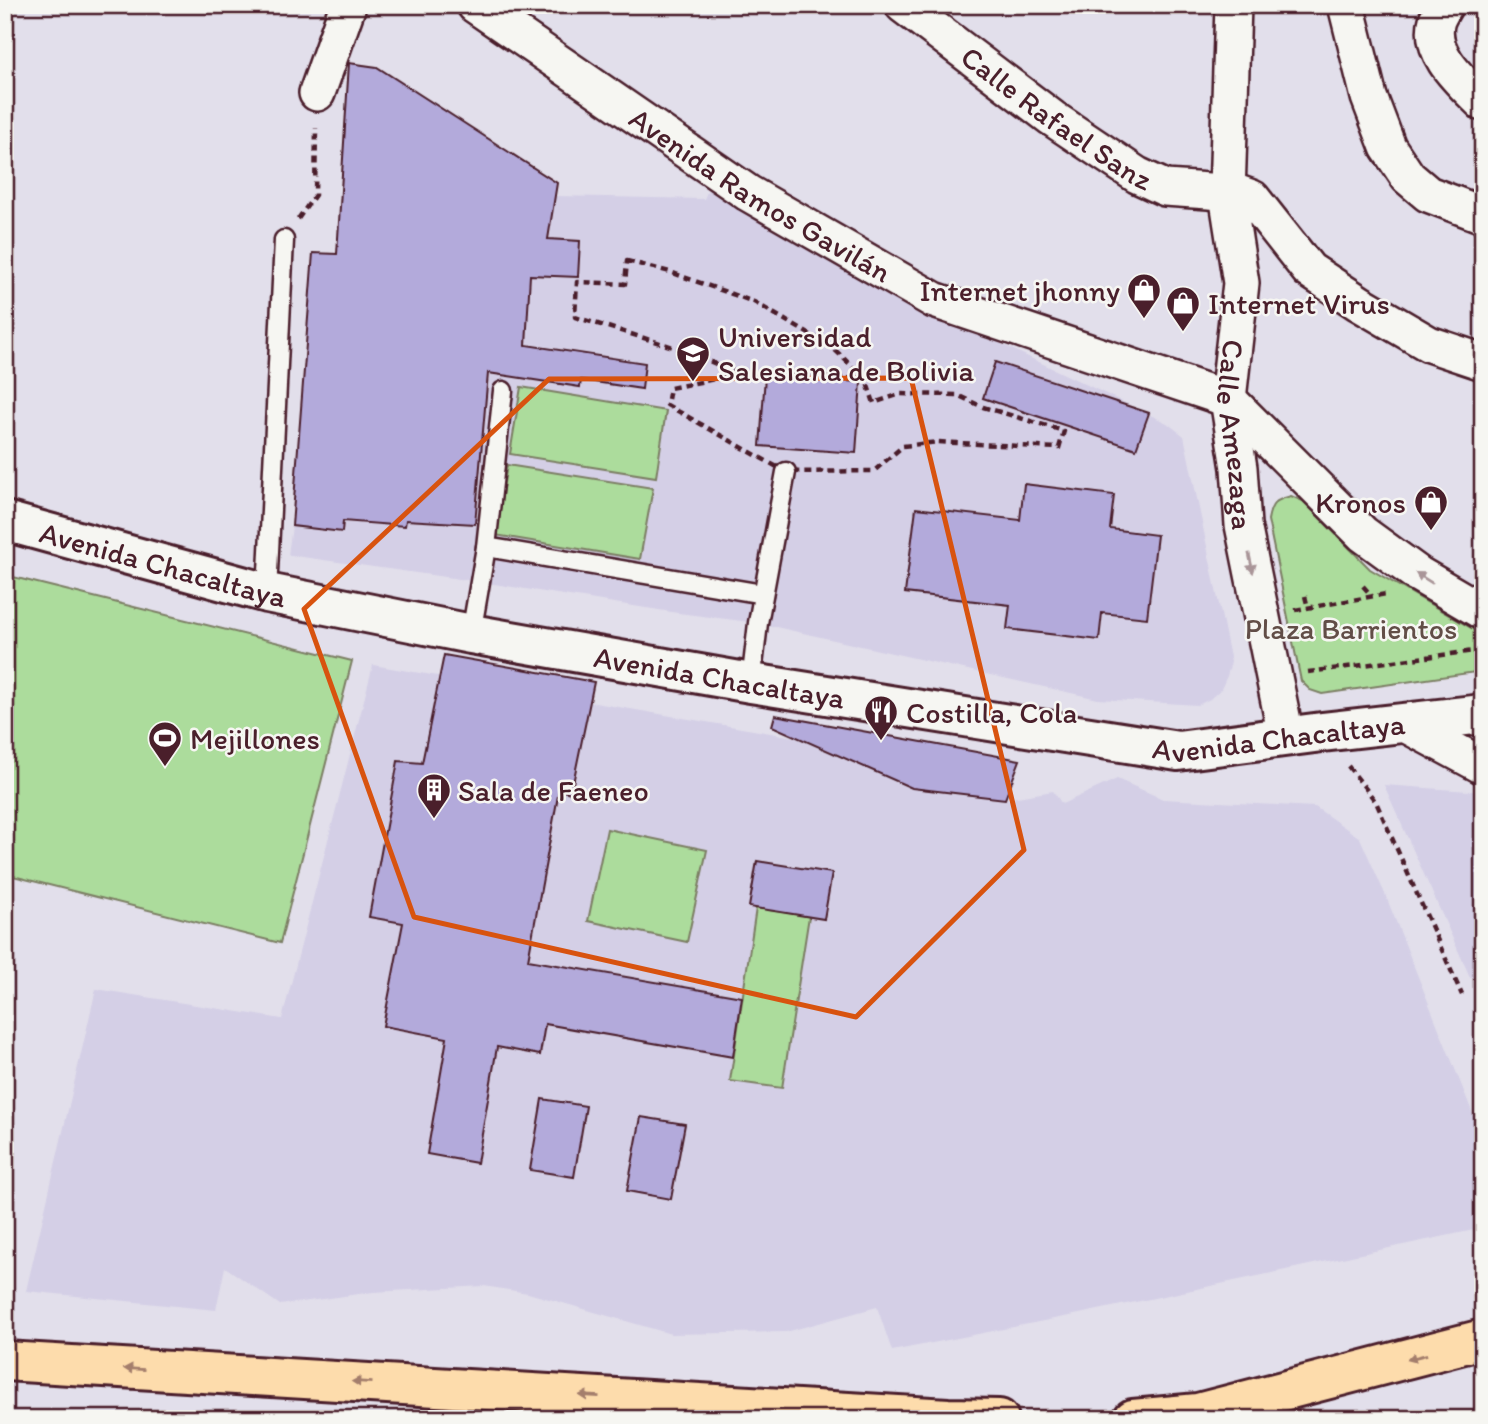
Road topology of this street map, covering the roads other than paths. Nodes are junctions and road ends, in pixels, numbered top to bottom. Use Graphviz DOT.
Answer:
graph roads {
  1 [pos="348,5"];
  2 [pos="475,5"];
  3 [pos="903,5"];
  4 [pos="1233,5"];
  5 [pos="1346,5"];
  6 [pos="1445,5"];
  7 [pos="317,93"];
  8 [pos="1483,103"];
  9 [pos="1227,194"];
  10 [pos="1483,215"];
  11 [pos="284,240"];
  12 [pos="1483,362"];
  13 [pos="503,391"];
  14 [pos="1228,399"];
  15 [pos="786,472"];
  16 [pos="5,521"];
  17 [pos="486,547"];
  18 [pos="267,593"];
  19 [pos="763,594"];
  20 [pos="1483,612"];
  21 [pos="471,634"];
  22 [pos="751,683"];
  23 [pos="1483,714"];
  24 [pos="1404,723"];
  25 [pos="1304,734"];
  26 [pos="1483,766"];
  27 [pos="1483,1339"];
  28 [pos="5,1361"];
  29 [pos="999,1419"];
  30 [pos="1133,1419"];
  1 -- 7 [label="street"];
  2 -- 14 [label="street, Avenida Ramos Gavilán"];
  3 -- 9 [label="street, Calle Rafael Sanz"];
  4 -- 9 [label="street, Calle Amezaga"];
  5 -- 10 [label="street"];
  6 -- 8 [label="street"];
  9 -- 12 [label="street, Calle Rafael Sanz"];
  9 -- 14 [label="street, Calle Amezaga"];
  11 -- 18 [label="lane"];
  13 -- 17 [label="lane"];
  20 -- 14 [label="street, Avenida Ramos Gavilán, one-way"];
  14 -- 25 [label="street, Calle Amezaga, one-way"];
  15 -- 19 [label="lane"];
  16 -- 18 [label="street, Avenida Chacaltaya"];
  17 -- 19 [label="lane"];
  17 -- 21 [label="lane"];
  18 -- 21 [label="street, Avenida Chacaltaya"];
  19 -- 22 [label="lane"];
  21 -- 22 [label="street, Avenida Chacaltaya"];
  22 -- 25 [label="street, Avenida Chacaltaya"];
  23 -- 24 [label="street, Avenida Chacaltaya"];
  24 -- 25 [label="street, Avenida Chacaltaya"];
  24 -- 26 [label="street"];
  27 -- 30 [label="highway, one-way"];
  29 -- 28 [label="highway, one-way"];
}
